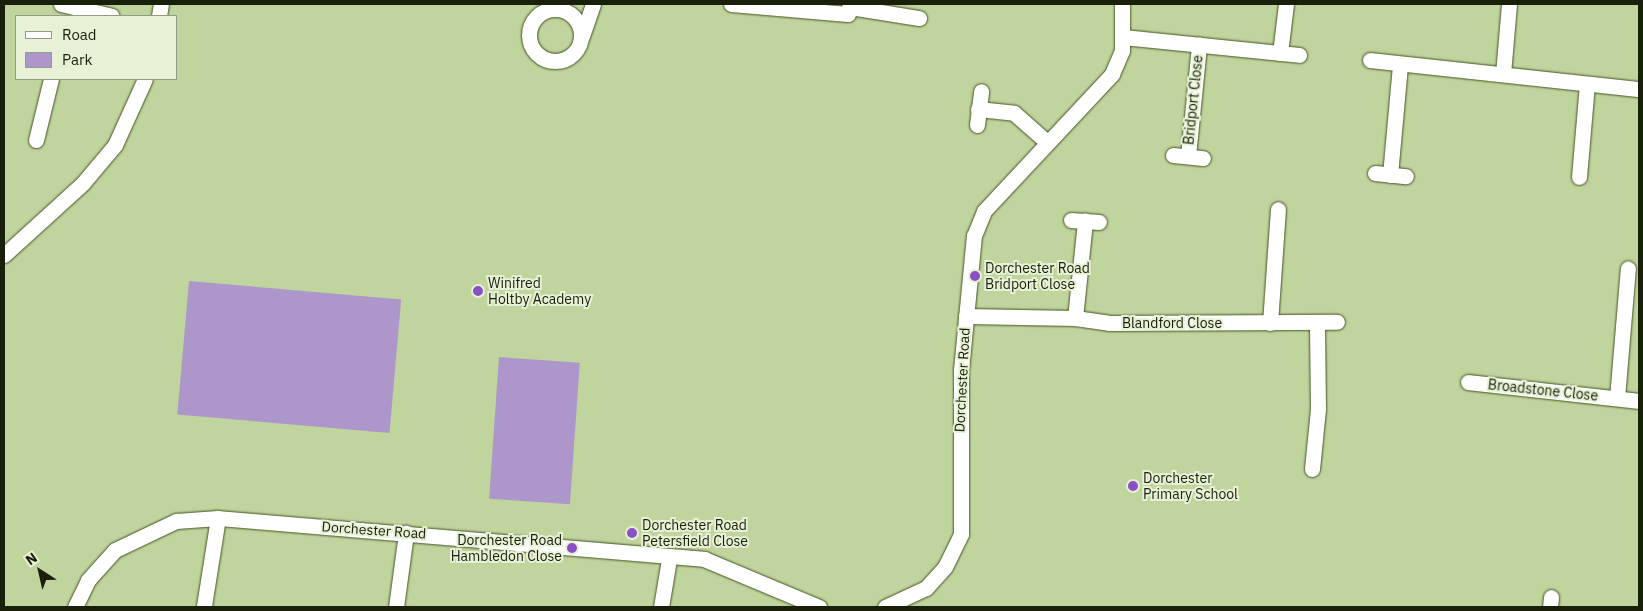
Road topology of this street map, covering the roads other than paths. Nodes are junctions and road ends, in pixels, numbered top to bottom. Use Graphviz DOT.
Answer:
graph roads {
  1 [pos="593,4"];
  2 [pos="731,4"];
  3 [pos="1122,4"];
  4 [pos="1286,4"];
  5 [pos="1510,4"];
  6 [pos="850,5"];
  7 [pos="66,7"];
  8 [pos="107,15"];
  9 [pos="919,18"];
  10 [pos="582,36"];
  11 [pos="1123,37"];
  12 [pos="1199,45"];
  13 [pos="1280,54"];
  14 [pos="1298,55"];
  15 [pos="1370,60"];
  16 [pos="1400,65"];
  17 [pos="1503,74"];
  18 [pos="51,80"];
  19 [pos="145,80"];
  20 [pos="1588,84"];
  21 [pos="1639,89"];
  22 [pos="981,91"];
  23 [pos="978,109"];
  24 [pos="977,125"];
  25 [pos="36,140"];
  26 [pos="1046,142"];
  27 [pos="1188,156"];
  28 [pos="1375,173"];
  29 [pos="1390,175"];
  30 [pos="1406,176"];
  31 [pos="1579,177"];
  32 [pos="1278,209"];
  33 [pos="1085,221"];
  34 [pos="25,233"];
  35 [pos="4,241"];
  36 [pos="4,254"];
  37 [pos="1628,268"];
  38 [pos="966,316"];
  39 [pos="1075,318"];
  40 [pos="1317,322"];
  41 [pos="1337,322"];
  42 [pos="1270,323"];
  43 [pos="1468,382"];
  44 [pos="1617,398"];
  45 [pos="1639,401"];
  46 [pos="1312,469"];
  47 [pos="218,518"];
  48 [pos="406,533"];
  49 [pos="669,558"];
  50 [pos="204,606"];
  51 [pos="75,607"];
  52 [pos="396,607"];
  53 [pos="661,607"];
  54 [pos="819,607"];
  55 [pos="885,607"];
  1 -- 10 [label="street"];
  2 -- 6 [label="street"];
  3 -- 11 [label="street, Dorchester Road"];
  4 -- 13 [label="street"];
  5 -- 17 [label="street"];
  6 -- 9 [label="street"];
  7 -- 8 [label="street"];
  11 -- 12 [label="street, Bridport Close"];
  11 -- 26 [label="street, Dorchester Road"];
  12 -- 13 [label="street, Bridport Close"];
  12 -- 27 [label="street, Bridport Close"];
  13 -- 14 [label="street, Bridport Close"];
  15 -- 16 [label="street"];
  16 -- 17 [label="street"];
  16 -- 29 [label="street"];
  17 -- 20 [label="street"];
  18 -- 25 [label="street"];
  19 -- 34 [label="street"];
  20 -- 21 [label="street"];
  20 -- 31 [label="street"];
  22 -- 23 [label="street"];
  23 -- 24 [label="street"];
  23 -- 26 [label="street"];
  26 -- 38 [label="street, Dorchester Road"];
  28 -- 29 [label="street"];
  29 -- 30 [label="street"];
  32 -- 42 [label="street"];
  33 -- 39 [label="street"];
  34 -- 35 [label="street"];
  34 -- 36 [label="street"];
  37 -- 44 [label="street, Broadstone Close"];
  38 -- 39 [label="street, Blandford Close"];
  38 -- 55 [label="street, Dorchester Road"];
  39 -- 42 [label="street, Blandford Close"];
  40 -- 41 [label="street, Blandford Close"];
  40 -- 42 [label="street, Blandford Close"];
  40 -- 46 [label="street"];
  43 -- 44 [label="street, Broadstone Close"];
  44 -- 45 [label="street, Broadstone Close"];
  47 -- 48 [label="street, Dorchester Road"];
  47 -- 50 [label="street"];
  47 -- 51 [label="street, Dorchester Road"];
  48 -- 49 [label="street, Dorchester Road"];
  48 -- 52 [label="street"];
  49 -- 53 [label="street"];
  49 -- 54 [label="street, Dorchester Road"];
}
